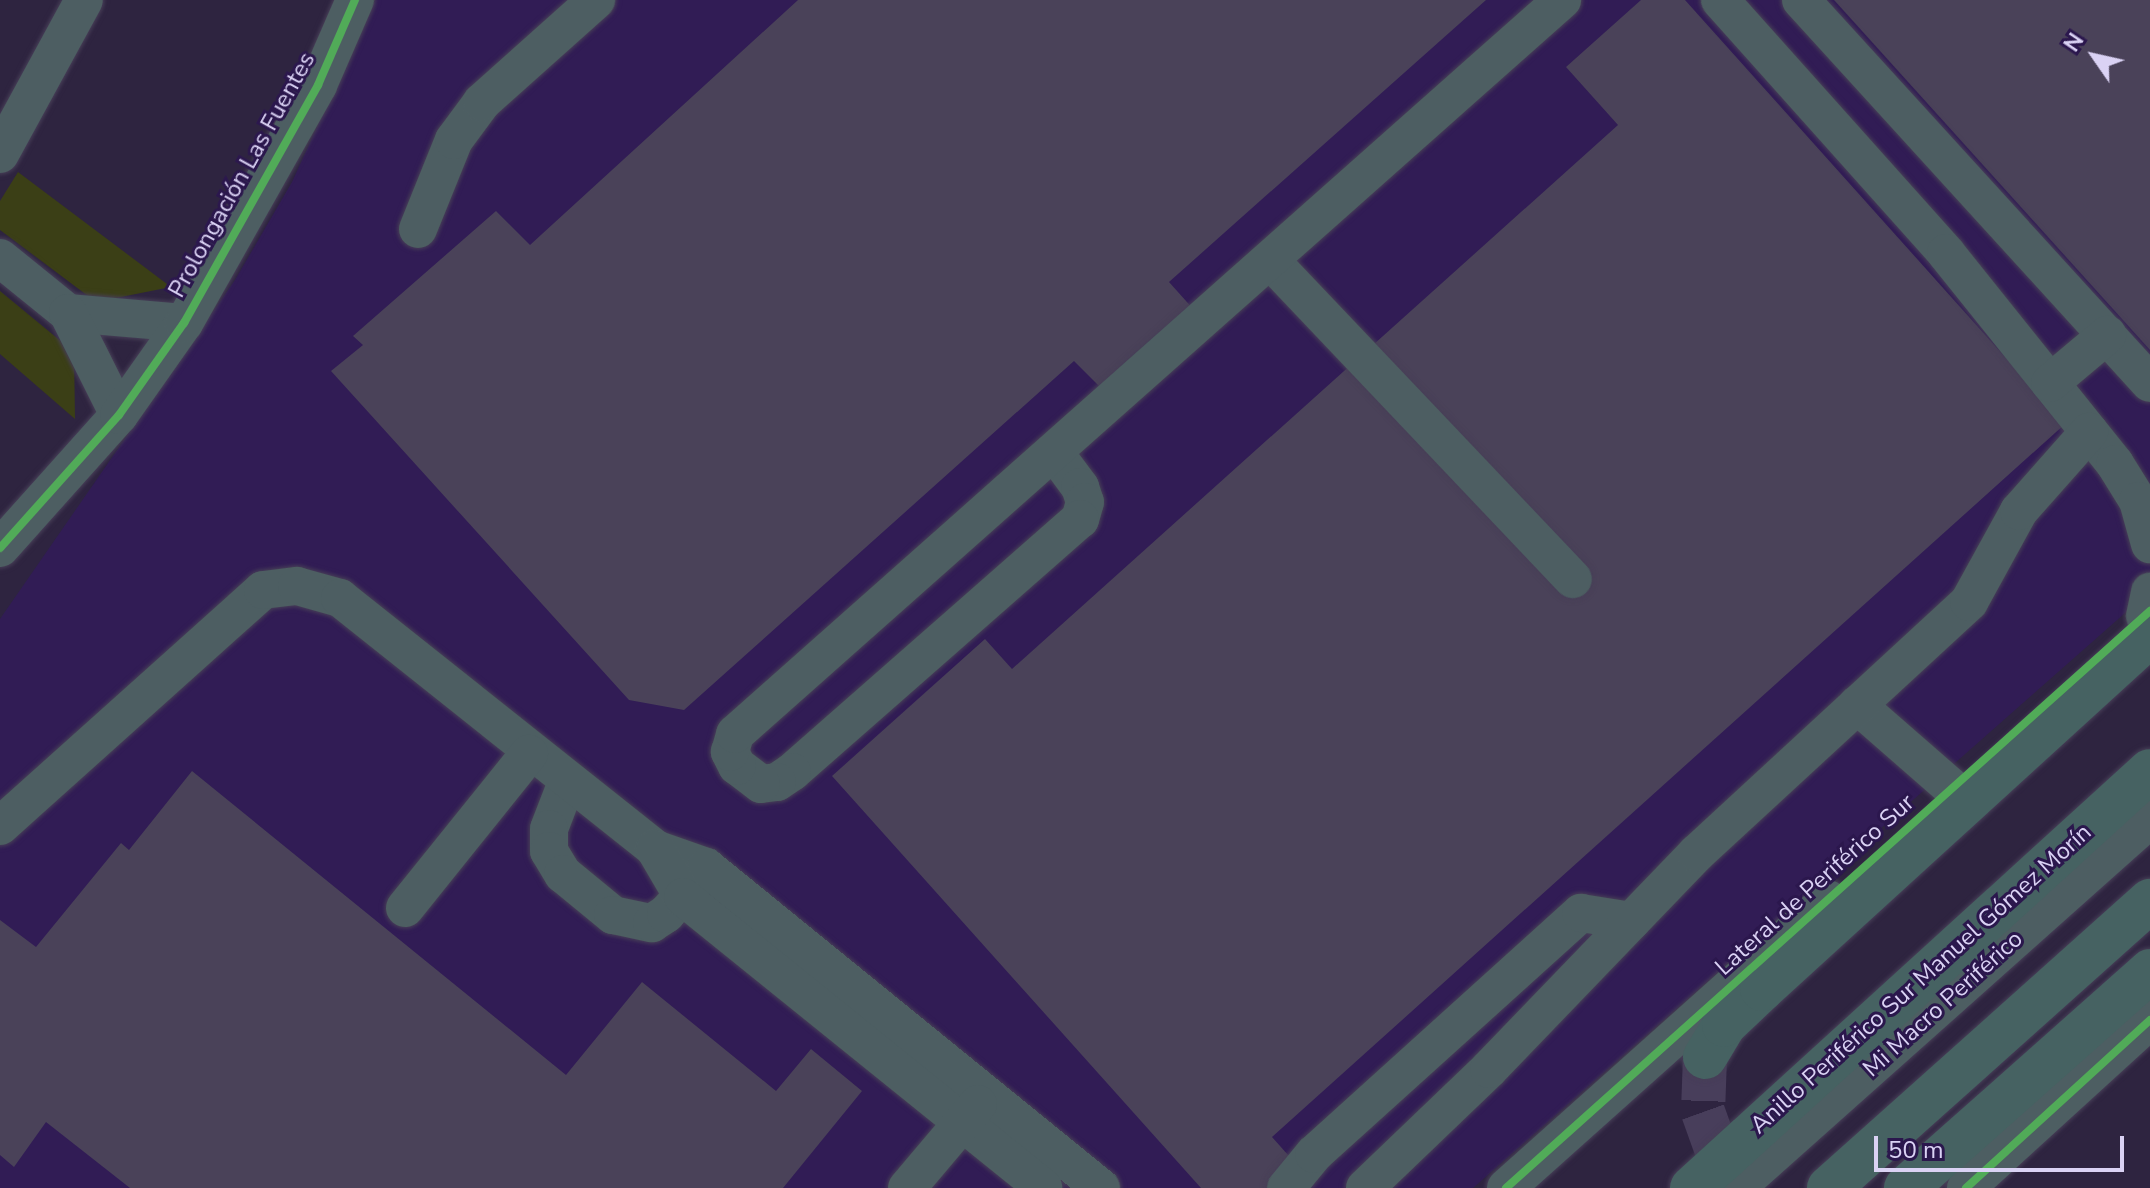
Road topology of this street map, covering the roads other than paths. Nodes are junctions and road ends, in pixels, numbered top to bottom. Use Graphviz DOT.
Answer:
graph roads {
  1 [pos="84,0"];
  2 [pos="355,0"];
  3 [pos="596,0"];
  4 [pos="1562,0"];
  5 [pos="1720,0"];
  6 [pos="1801,0"];
  7 [pos="0,154"];
  8 [pos="418,229"];
  9 [pos="0,258"];
  10 [pos="1270,260"];
  11 [pos="68,313"];
  12 [pos="184,323"];
  13 [pos="2107,335"];
  14 [pos="2149,380"];
  15 [pos="2050,383"];
  16 [pos="119,415"];
  17 [pos="2089,432"];
  18 [pos="1054,452"];
  19 [pos="2144,496"];
  20 [pos="2150,544"];
  21 [pos="0,548"];
  22 [pos="1573,579"];
  23 [pos="2149,614"];
  24 [pos="1857,705"];
  25 [pos="529,754"];
  26 [pos="2150,771"];
  27 [pos="567,782"];
  28 [pos="1952,788"];
  29 [pos="2150,819"];
  30 [pos="0,826"];
  31 [pos="2150,847"];
  32 [pos="655,849"];
  33 [pos="706,867"];
  34 [pos="683,897"];
  35 [pos="2150,901"];
  36 [pos="405,908"];
  37 [pos="1631,921"];
  38 [pos="2150,971"];
  39 [pos="2150,1020"];
  40 [pos="1705,1057"];
  41 [pos="974,1109"];
  42 [pos="907,1188"];
  43 [pos="1043,1188"];
  44 [pos="1101,1188"];
  45 [pos="1286,1188"];
  46 [pos="1365,1188"];
  47 [pos="1506,1188"];
  48 [pos="1692,1188"];
  49 [pos="1736,1188"];
  50 [pos="1772,1188"];
  51 [pos="1829,1188"];
  52 [pos="1906,1188"];
  53 [pos="1967,1188"];
  1 -- 7 [label="street"];
  2 -- 12 [label="street, Prolongación Las Fuentes"];
  3 -- 8 [label="street"];
  4 -- 10 [label="street"];
  5 -- 15 [label="street"];
  6 -- 13 [label="street"];
  9 -- 11 [label="street"];
  10 -- 18 [label="street"];
  10 -- 22 [label="street"];
  11 -- 12 [label="street"];
  11 -- 16 [label="street"];
  12 -- 16 [label="street, Prolongación Las Fuentes"];
  13 -- 14 [label="street"];
  13 -- 15 [label="street"];
  15 -- 17 [label="street"];
  16 -- 21 [label="street, Prolongación Las Fuentes"];
  17 -- 19 [label="street"];
  17 -- 24 [label="street"];
  18 -- 18 [label="street"];
  19 -- 20 [label="street"];
  23 -- 28 [label="street, Lateral de Periférico Sur"];
  23 -- 40 [label="highway"];
  24 -- 28 [label="street"];
  24 -- 37 [label="street"];
  25 -- 27 [label="street"];
  25 -- 30 [label="street"];
  25 -- 36 [label="street"];
  26 -- 48 [label="highway, Anillo Periférico Sur Manuel Gómez Morín"];
  27 -- 32 [label="street"];
  27 -- 34 [label="street"];
  28 -- 47 [label="street, Lateral de Periférico Sur"];
  29 -- 49 [label="street, Mi Macro Periférico"];
  31 -- 50 [label="street, Mi Macro Periférico"];
  32 -- 33 [label="street"];
  32 -- 34 [label="street"];
  33 -- 34 [label="street"];
  33 -- 41 [label="street"];
  34 -- 41 [label="street"];
  35 -- 51 [label="highway"];
  37 -- 45 [label="street"];
  37 -- 46 [label="street"];
  38 -- 52 [label="highway"];
  39 -- 53 [label="street"];
  41 -- 42 [label="street"];
  41 -- 43 [label="street"];
  41 -- 44 [label="street"];
}
